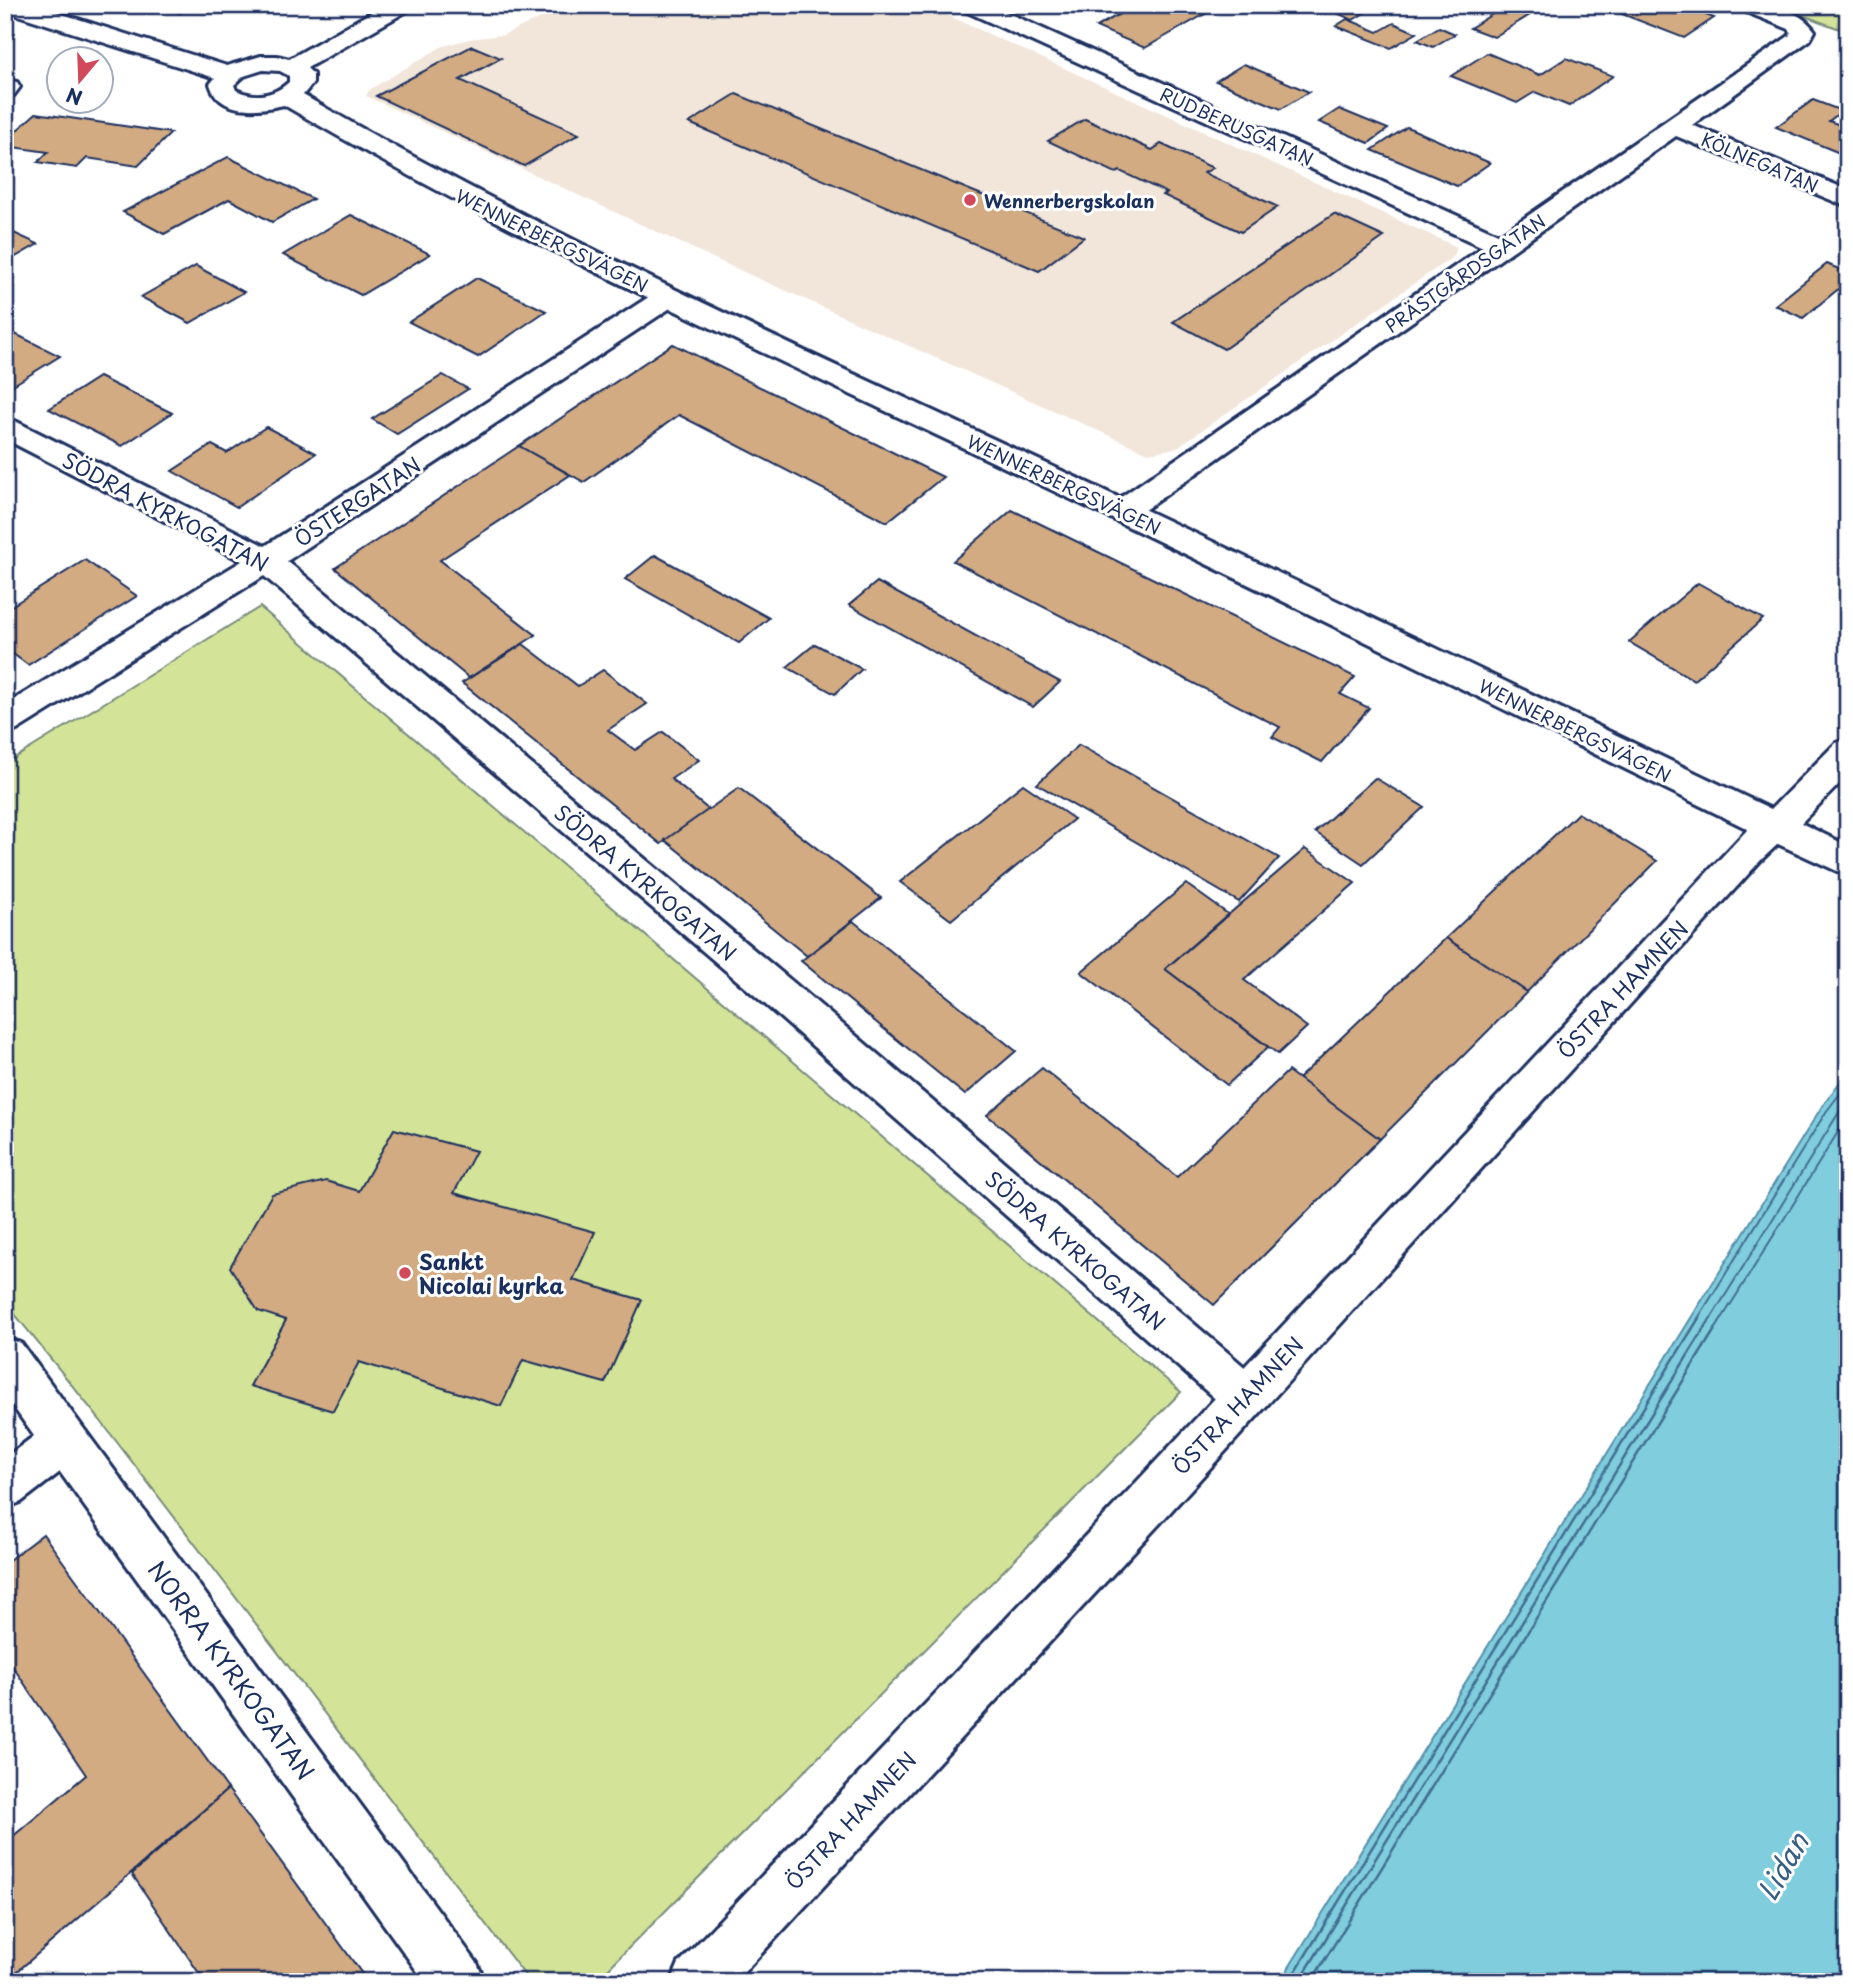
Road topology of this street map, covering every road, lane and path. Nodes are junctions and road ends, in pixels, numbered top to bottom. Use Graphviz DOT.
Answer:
graph roads {
  1 [pos="10,5"];
  2 [pos="401,5"];
  3 [pos="971,5"];
  4 [pos="1749,5"];
  5 [pos="230,75"];
  6 [pos="289,81"];
  7 [pos="1673,126"];
  8 [pos="1848,199"];
  9 [pos="1504,247"];
  10 [pos="668,297"];
  11 [pos="5,427"];
  12 [pos="1122,511"];
  13 [pos="266,560"];
  14 [pos="5,721"];
  15 [pos="1848,751"];
  16 [pos="1774,827"];
  17 [pos="1848,862"];
  18 [pos="5,1358"];
  19 [pos="1245,1396"];
  20 [pos="65,1440"];
  21 [pos="5,1486"];
  22 [pos="458,1982"];
  23 [pos="698,1982"];
  1 -- 5 [label="street"];
  2 -- 6 [label="street"];
  3 -- 9 [label="street, RUDBERUSGATAN"];
  4 -- 7 [label="street, PRÄSTGÅRDSGATAN"];
  5 -- 6 [label="street"];
  5 -- 6 [label="street"];
  6 -- 10 [label="street, WENNERBERGSVÄGEN"];
  7 -- 8 [label="street, KÖLNEGATAN"];
  7 -- 9 [label="street, PRÄSTGÅRDSGATAN"];
  9 -- 12 [label="street, PRÄSTGÅRDSGATAN"];
  10 -- 12 [label="street, WENNERBERGSVÄGEN"];
  10 -- 13 [label="street, ÖSTERGATAN"];
  11 -- 13 [label="street, SÖDRA KYRKOGATAN"];
  12 -- 16 [label="street, WENNERBERGSVÄGEN"];
  13 -- 14 [label="street, ÖSTERGATAN"];
  13 -- 19 [label="street, SÖDRA KYRKOGATAN"];
  15 -- 16 [label="street, ÖSTRA HAMNEN"];
  16 -- 17 [label="street, WENNERBERGSVÄGEN"];
  16 -- 19 [label="street, ÖSTRA HAMNEN"];
  18 -- 20 [label="street, NORRA KYRKOGATAN"];
  19 -- 23 [label="street, ÖSTRA HAMNEN"];
  20 -- 21 [label="street"];
  20 -- 22 [label="street, NORRA KYRKOGATAN"];
}
